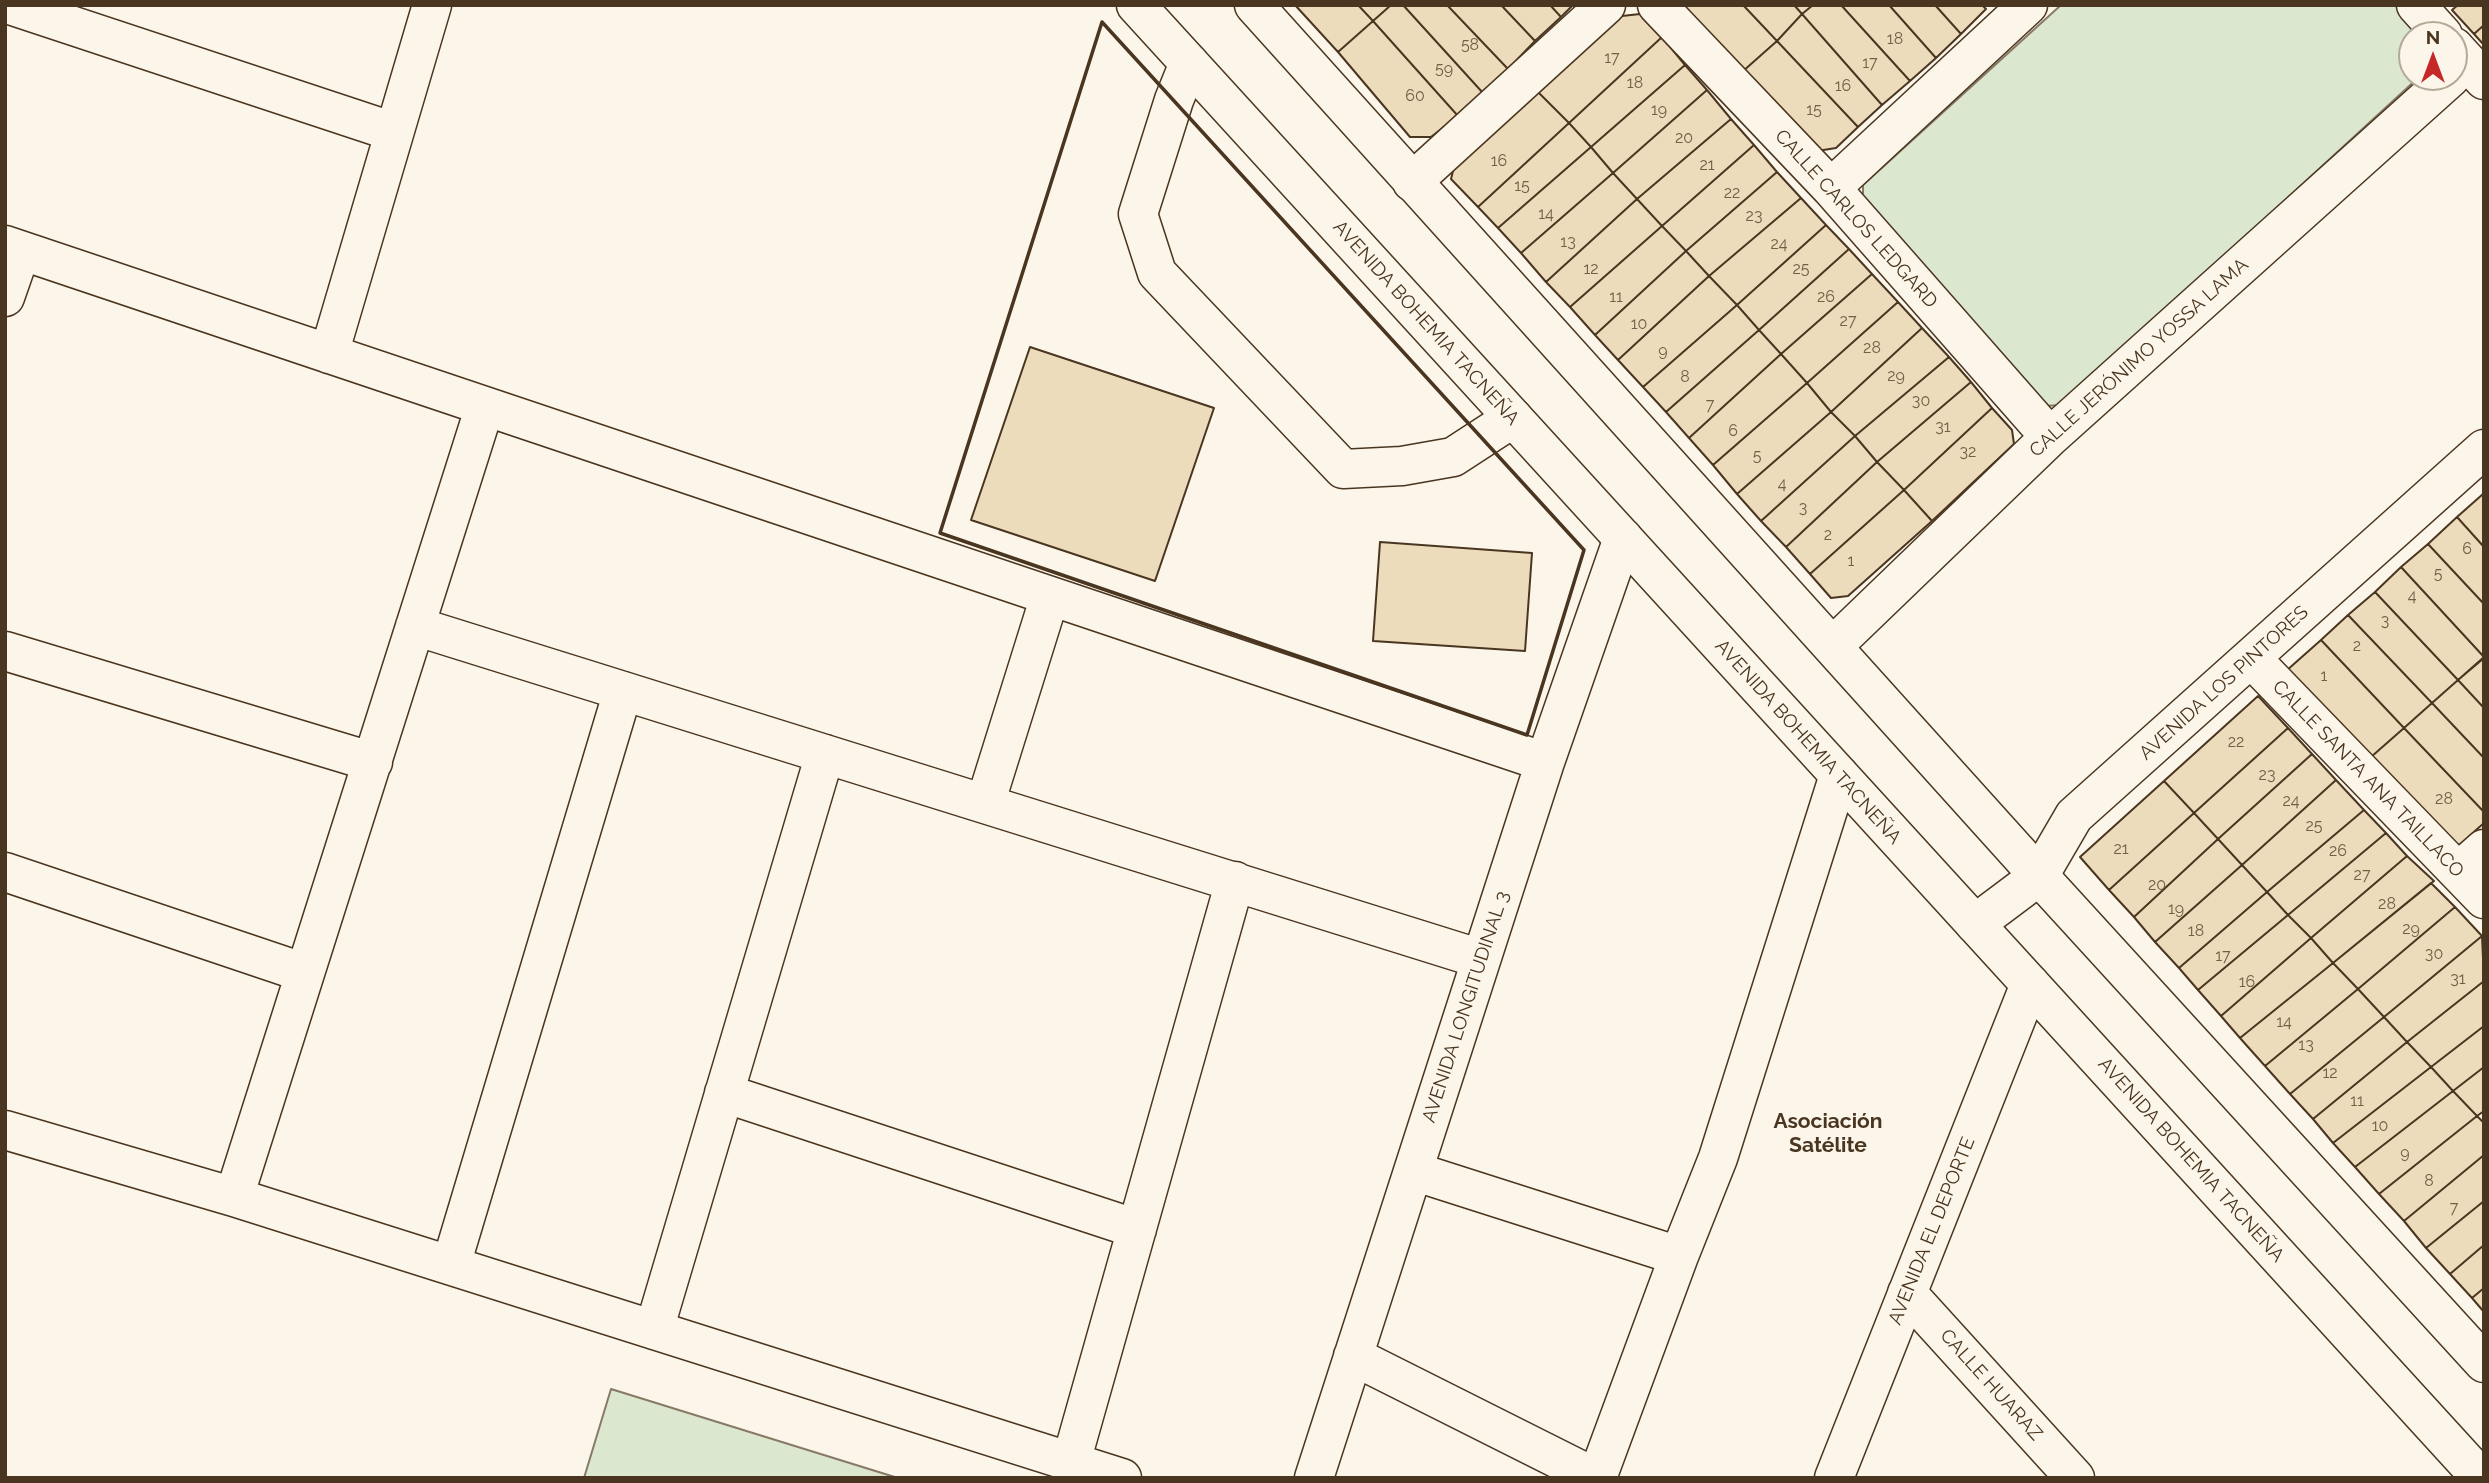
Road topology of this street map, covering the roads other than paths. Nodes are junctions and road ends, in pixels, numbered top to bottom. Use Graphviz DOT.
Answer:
graph roads {
  1 [pos="10,5"];
  2 [pos="432,5"];
  3 [pos="1136,5"];
  4 [pos="1254,5"];
  5 [pos="1605,5"];
  6 [pos="1657,5"];
  7 [pos="2028,5"];
  8 [pos="2416,5"];
  9 [pos="2428,21"];
  10 [pos="1189,63"];
  11 [pos="2428,91"];
  12 [pos="394,132"];
  13 [pos="1412,182"];
  14 [pos="1831,188"];
  15 [pos="13,248"];
  16 [pos="5,298"];
  17 [pos="329,354"];
  18 [pos="485,407"];
  19 [pos="1513,418"];
  20 [pos="2050,437"];
  21 [pos="2484,449"];
  22 [pos="1623,538"];
  23 [pos="1050,596"];
  24 [pos="415,626"];
  25 [pos="1833,646"];
  26 [pos="5,651"];
  27 [pos="2252,659"];
  28 [pos="623,691"];
  29 [pos="825,754"];
  30 [pos="373,762"];
  31 [pos="1545,762"];
  32 [pos="1839,775"];
  33 [pos="985,804"];
  34 [pos="2471,861"];
  35 [pos="5,872"];
  36 [pos="2039,876"];
  37 [pos="1235,881"];
  38 [pos="2484,900"];
  39 [pos="1975,924"];
  40 [pos="1481,959"];
  41 [pos="305,973"];
  42 [pos="2030,984"];
  43 [pos="724,1093"];
  44 [pos="5,1130"];
  45 [pos="1413,1171"];
  46 [pos="234,1197"];
  47 [pos="1137,1229"];
  48 [pos="1679,1256"];
  49 [pos="450,1265"];
  50 [pos="1907,1293"];
  51 [pos="654,1330"];
  52 [pos="1353,1356"];
  53 [pos="2484,1363"];
  54 [pos="1071,1462"];
  55 [pos="1122,1478"];
  56 [pos="1314,1478"];
  57 [pos="1597,1478"];
  58 [pos="1833,1478"];
  59 [pos="2076,1478"];
  60 [pos="2481,1478"];
  1 -- 12 [label="street"];
  2 -- 12 [label="street"];
  3 -- 10 [label="street, AVENIDA BOHEMIA TACNEÑA"];
  4 -- 13 [label="street"];
  5 -- 13 [label="street"];
  6 -- 14 [label="street, CALLE CARLOS LEDGARD"];
  7 -- 14 [label="street"];
  8 -- 9 [label="street"];
  10 -- 19 [label="street, AVENIDA BOHEMIA TACNEÑA"];
  10 -- 19 [label="street"];
  11 -- 20 [label="street, CALLE JERÓNIMO YOSSA LAMA"];
  12 -- 17 [label="street"];
  13 -- 25 [label="street"];
  14 -- 20 [label="street, CALLE CARLOS LEDGARD"];
  15 -- 16 [label="street"];
  15 -- 17 [label="street"];
  17 -- 18 [label="street"];
  18 -- 23 [label="street"];
  18 -- 24 [label="street"];
  19 -- 22 [label="street, AVENIDA BOHEMIA TACNEÑA"];
  20 -- 25 [label="street, CALLE JERÓNIMO YOSSA LAMA"];
  21 -- 27 [label="street, AVENIDA LOS PINTORES"];
  22 -- 31 [label="street, AVENIDA LONGITUDINAL 3"];
  22 -- 32 [label="street, AVENIDA BOHEMIA TACNEÑA"];
  23 -- 31 [label="street"];
  23 -- 33 [label="street"];
  24 -- 28 [label="street"];
  24 -- 30 [label="street"];
  25 -- 36 [label="street"];
  26 -- 30 [label="street"];
  27 -- 34 [label="street, CALLE SANTA ANA TAILLACO"];
  27 -- 36 [label="street, AVENIDA LOS PINTORES"];
  28 -- 29 [label="street"];
  28 -- 49 [label="street"];
  29 -- 33 [label="street"];
  29 -- 43 [label="street"];
  30 -- 41 [label="street"];
  31 -- 40 [label="street, AVENIDA LONGITUDINAL 3"];
  32 -- 39 [label="street, AVENIDA BOHEMIA TACNEÑA"];
  32 -- 48 [label="street"];
  33 -- 37 [label="street"];
  34 -- 38 [label="street, CALLE SANTA ANA TAILLACO"];
  35 -- 41 [label="street"];
  36 -- 39 [label="street, AVENIDA LOS PINTORES"];
  36 -- 53 [label="street"];
  37 -- 40 [label="street"];
  37 -- 47 [label="street"];
  39 -- 42 [label="street, AVENIDA BOHEMIA TACNEÑA"];
  40 -- 45 [label="street, AVENIDA LONGITUDINAL 3"];
  41 -- 46 [label="street"];
  42 -- 50 [label="street, AVENIDA EL DEPORTE"];
  42 -- 60 [label="street, AVENIDA BOHEMIA TACNEÑA"];
  43 -- 47 [label="street"];
  43 -- 51 [label="street"];
  44 -- 46 [label="street"];
  45 -- 48 [label="street"];
  45 -- 52 [label="street, AVENIDA LONGITUDINAL 3"];
  46 -- 49 [label="street"];
  47 -- 54 [label="street"];
  48 -- 57 [label="street"];
  49 -- 51 [label="street"];
  50 -- 58 [label="street, AVENIDA EL DEPORTE"];
  50 -- 59 [label="street, CALLE HUARAZ"];
  51 -- 54 [label="street"];
  52 -- 56 [label="street, AVENIDA LONGITUDINAL 3"];
  52 -- 57 [label="street"];
  54 -- 55 [label="street"];
}
